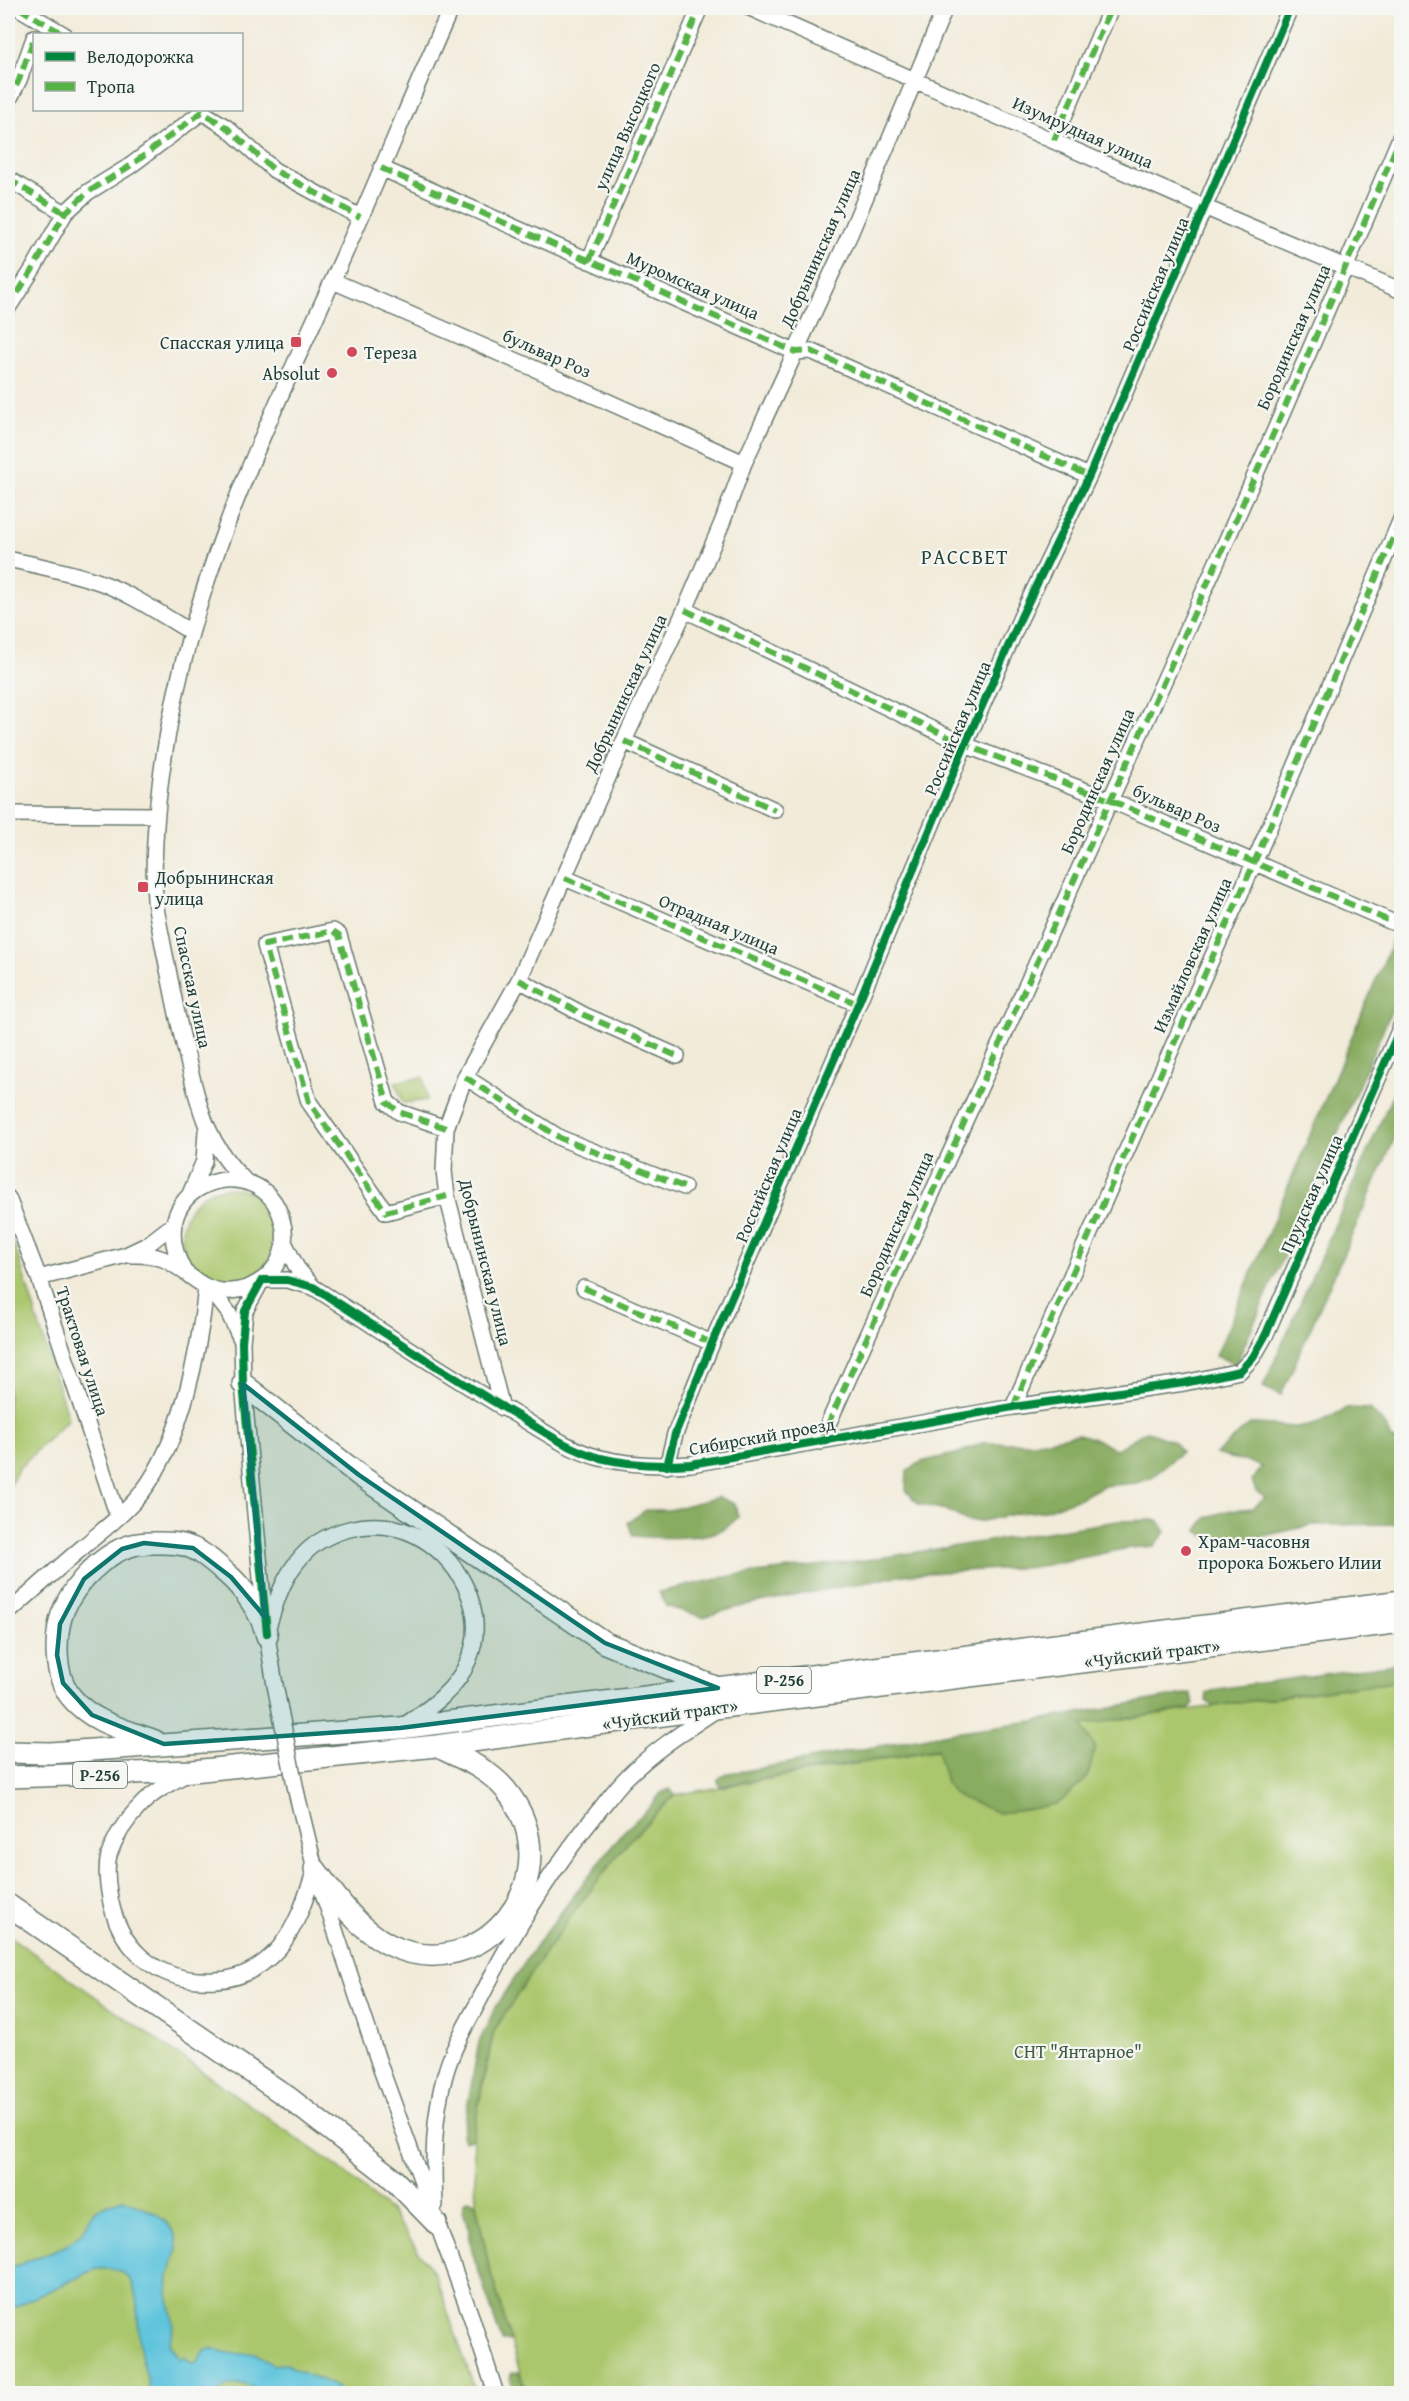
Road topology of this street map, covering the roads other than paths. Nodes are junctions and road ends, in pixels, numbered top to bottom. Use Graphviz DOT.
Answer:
graph roads {
  1 [pos="19,8"];
  2 [pos="451,8"];
  3 [pos="700,8"];
  4 [pos="750,8"];
  5 [pos="945,8"];
  6 [pos="1111,8"];
  7 [pos="1290,8"];
  8 [pos="37,31"];
  9 [pos="54,33"];
  10 [pos="33,42"];
  11 [pos="915,81"];
  12 [pos="8,102"];
  13 [pos="199,111"];
  14 [pos="1401,133"];
  15 [pos="1054,140"];
  16 [pos="381,168"];
  17 [pos="8,179"];
  18 [pos="1204,207"];
  19 [pos="65,213"];
  20 [pos="360,217"];
  21 [pos="589,261"];
  22 [pos="1346,266"];
  23 [pos="333,281"];
  24 [pos="1401,291"];
  25 [pos="8,308"];
  26 [pos="795,352"];
  27 [pos="744,464"];
  28 [pos="1089,476"];
  29 [pos="1401,517"];
  30 [pos="8,559"];
  31 [pos="685,610"];
  32 [pos="191,632"];
  33 [pos="624,741"];
  34 [pos="964,746"];
  35 [pos="1110,800"];
  36 [pos="775,810"];
  37 [pos="8,814"];
  38 [pos="156,815"];
  39 [pos="1254,863"];
  40 [pos="565,878"];
  41 [pos="1392,922"];
  42 [pos="519,980"];
  43 [pos="858,1004"];
  44 [pos="1401,1023"];
  45 [pos="677,1056"];
  46 [pos="465,1077"];
  47 [pos="206,1128"];
  48 [pos="446,1128"];
  49 [pos="246,1182"];
  50 [pos="684,1187"];
  51 [pos="190,1194"];
  52 [pos="447,1196"];
  53 [pos="8,1198"];
  54 [pos="174,1224"];
  55 [pos="284,1242"];
  56 [pos="126,1255"];
  57 [pos="184,1271"];
  58 [pos="39,1278"];
  59 [pos="262,1280"];
  60 [pos="313,1287"];
  61 [pos="585,1288"];
  62 [pos="208,1289"];
  63 [pos="242,1342"];
  64 [pos="712,1343"];
  65 [pos="1240,1371"];
  66 [pos="243,1384"];
  67 [pos="1013,1407"];
  68 [pos="502,1408"];
  69 [pos="820,1442"];
  70 [pos="667,1466"];
  71 [pos="118,1517"];
  72 [pos="1401,1601"];
  73 [pos="8,1613"];
  74 [pos="1401,1623"];
  75 [pos="267,1634"];
  76 [pos="720,1697"];
  77 [pos="400,1728"];
  78 [pos="164,1744"];
  79 [pos="435,1746"];
  80 [pos="8,1752"];
  81 [pos="193,1771"];
  82 [pos="8,1777"];
  83 [pos="315,1869"];
  84 [pos="8,1905"];
  85 [pos="436,2223"];
  86 [pos="496,2394"];
  1 -- 8 [label="street"];
  2 -- 16 [label="street, Спасская улица"];
  3 -- 21 [label="street, улица Высоцкого"];
  4 -- 11 [label="street, Изумрудная улица"];
  5 -- 11 [label="street, Добрынинская улица"];
  6 -- 15 [label="street"];
  7 -- 18 [label="street, Российская улица"];
  8 -- 9 [label="street"];
  10 -- 12 [label="street"];
  11 -- 15 [label="street, Изумрудная улица"];
  11 -- 26 [label="street, Добрынинская улица"];
  13 -- 19 [label="street"];
  13 -- 20 [label="street"];
  14 -- 22 [label="street, Бородинская улица"];
  15 -- 18 [label="street, Изумрудная улица"];
  16 -- 20 [label="street, Спасская улица"];
  16 -- 21 [label="street, Муромская улица"];
  17 -- 19 [label="street"];
  18 -- 22 [label="street, Изумрудная улица"];
  18 -- 28 [label="street, Российская улица"];
  19 -- 25 [label="street"];
  20 -- 23 [label="street, Спасская улица"];
  21 -- 26 [label="street, Муромская улица"];
  22 -- 24 [label="street, Изумрудная улица"];
  22 -- 35 [label="street, Бородинская улица"];
  23 -- 27 [label="street, бульвар Роз"];
  23 -- 32 [label="street, Спасская улица"];
  26 -- 27 [label="street, Добрынинская улица"];
  26 -- 28 [label="street, Муромская улица"];
  27 -- 31 [label="street, Добрынинская улица"];
  28 -- 34 [label="street, Российская улица"];
  29 -- 39 [label="street, Измайловская улица"];
  30 -- 32 [label="street"];
  31 -- 33 [label="street, Добрынинская улица"];
  31 -- 34 [label="street, бульвар Роз"];
  32 -- 38 [label="street, Спасская улица"];
  33 -- 36 [label="street"];
  33 -- 40 [label="street, Добрынинская улица"];
  34 -- 35 [label="street, бульвар Роз"];
  34 -- 43 [label="street, Российская улица"];
  35 -- 39 [label="street, бульвар Роз"];
  35 -- 69 [label="street, Бородинская улица"];
  37 -- 38 [label="street"];
  38 -- 47 [label="street, Спасская улица"];
  39 -- 41 [label="street, бульвар Роз"];
  39 -- 67 [label="street, Измайловская улица"];
  40 -- 42 [label="street, Добрынинская улица"];
  40 -- 43 [label="street, Отрадная улица"];
  42 -- 45 [label="street"];
  42 -- 46 [label="street, Добрынинская улица"];
  43 -- 64 [label="street, Российская улица"];
  44 -- 65 [label="street, Прудская улица"];
  46 -- 48 [label="street, Добрынинская улица"];
  46 -- 50 [label="street"];
  47 -- 49 [label="street, Спасская улица"];
  47 -- 51 [label="street, Спасская улица"];
  48 -- 52 [label="street, Добрынинская улица"];
  48 -- 52 [label="street"];
  49 -- 51 [label="street"];
  49 -- 55 [label="street"];
  51 -- 54 [label="street"];
  52 -- 68 [label="street, Добрынинская улица"];
  53 -- 58 [label="street, Трактовая улица"];
  54 -- 56 [label="street"];
  54 -- 57 [label="street"];
  55 -- 59 [label="street"];
  55 -- 60 [label="street, Сибирский проезд"];
  56 -- 57 [label="street"];
  56 -- 58 [label="street"];
  57 -- 62 [label="street"];
  58 -- 71 [label="street, Трактовая улица"];
  59 -- 60 [label="street, Сибирский проезд"];
  59 -- 62 [label="street"];
  59 -- 63 [label="street"];
  60 -- 68 [label="street, Сибирский проезд"];
  61 -- 64 [label="street"];
  62 -- 63 [label="street"];
  62 -- 71 [label="street"];
  63 -- 66 [label="street"];
  64 -- 70 [label="street, Российская улица"];
  65 -- 67 [label="street, Сибирский проезд"];
  66 -- 75 [label="street"];
  66 -- 76 [label="highway"];
  67 -- 69 [label="street, Сибирский проезд"];
  68 -- 70 [label="street, Сибирский проезд"];
  69 -- 70 [label="street, Сибирский проезд"];
  71 -- 73 [label="street"];
  72 -- 76 [label="highway, «Чуйский тракт» / Р-256"];
  74 -- 76 [label="highway, «Чуйский тракт» / Р-256"];
  75 -- 77 [label="street"];
  75 -- 78 [label="highway"];
  75 -- 83 [label="street, bridge"];
  76 -- 77 [label="highway, «Чуйский тракт» / Р-256"];
  76 -- 79 [label="highway, «Чуйский тракт» / Р-256"];
  76 -- 85 [label="street"];
  77 -- 78 [label="highway, «Чуйский тракт» / Р-256"];
  78 -- 80 [label="highway, «Чуйский тракт» / Р-256"];
  79 -- 81 [label="highway, «Чуйский тракт» / Р-256"];
  79 -- 83 [label="highway"];
  81 -- 82 [label="highway, «Чуйский тракт» / Р-256"];
  81 -- 83 [label="street"];
  83 -- 85 [label="street"];
  84 -- 85 [label="highway"];
  85 -- 86 [label="street"];
}
